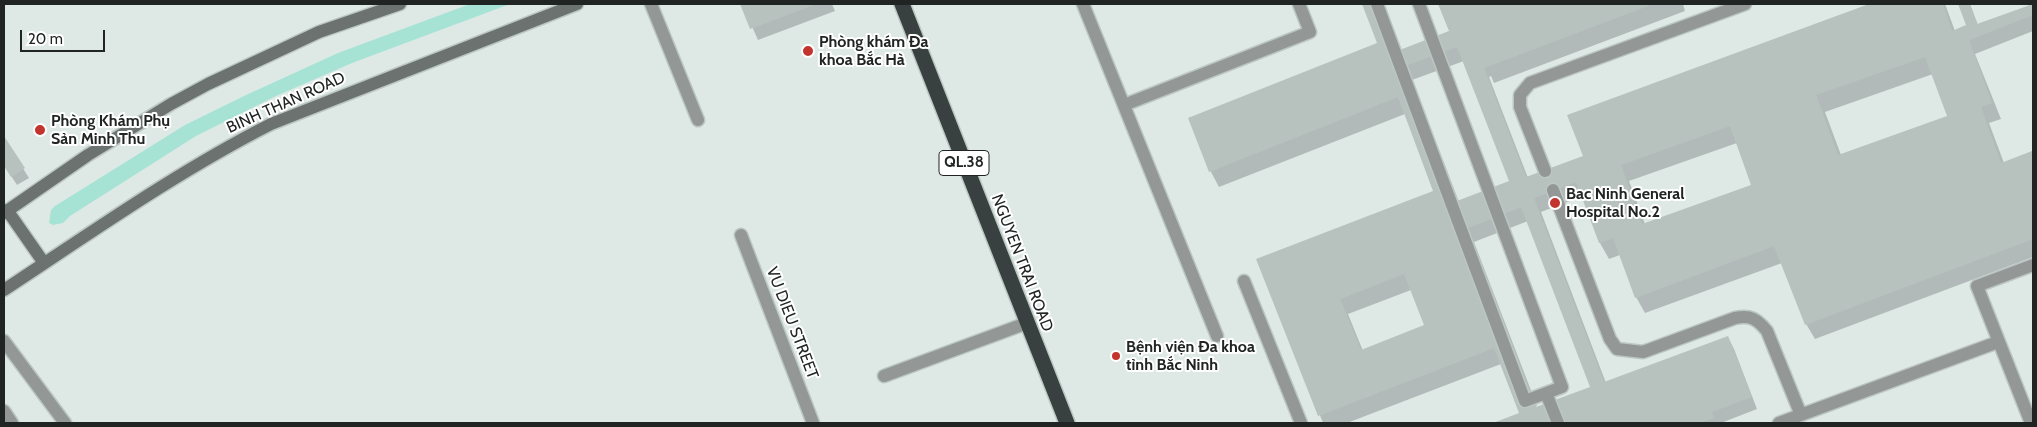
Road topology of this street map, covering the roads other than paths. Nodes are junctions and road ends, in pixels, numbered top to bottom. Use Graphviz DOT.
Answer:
graph roads {
  1 [pos="400,4"];
  2 [pos="577,4"];
  3 [pos="651,4"];
  4 [pos="902,4"];
  5 [pos="1083,4"];
  6 [pos="1299,4"];
  7 [pos="1377,4"];
  8 [pos="1419,4"];
  9 [pos="1745,4"];
  10 [pos="380,7"];
  11 [pos="1729,7"];
  12 [pos="1124,105"];
  13 [pos="698,120"];
  14 [pos="1545,171"];
  15 [pos="1553,190"];
  16 [pos="6,212"];
  17 [pos="741,235"];
  18 [pos="44,263"];
  19 [pos="2033,265"];
  20 [pos="1244,281"];
  21 [pos="4,290"];
  22 [pos="1027,323"];
  23 [pos="1216,336"];
  24 [pos="4,341"];
  25 [pos="1998,342"];
  26 [pos="884,376"];
  27 [pos="1546,393"];
  28 [pos="4,411"];
  29 [pos="1800,415"];
  30 [pos="12,423"];
  31 [pos="65,423"];
  32 [pos="813,423"];
  33 [pos="1067,423"];
  34 [pos="1300,423"];
  35 [pos="1558,423"];
  36 [pos="1779,423"];
  37 [pos="2031,423"];
  1 -- 10 [label="main road"];
  2 -- 18 [label="main road, BINH THAN ROAD"];
  3 -- 13 [label="street"];
  4 -- 22 [label="highway, NGUYEN TRAI ROAD / QL.38"];
  5 -- 12 [label="street"];
  6 -- 12 [label="street"];
  7 -- 27 [label="street"];
  8 -- 27 [label="street"];
  9 -- 11 [label="street"];
  10 -- 16 [label="main road"];
  11 -- 14 [label="street"];
  12 -- 23 [label="street"];
  15 -- 29 [label="street"];
  16 -- 18 [label="main road"];
  17 -- 32 [label="street, VU DIEU STREET"];
  18 -- 21 [label="main road, BINH THAN ROAD"];
  19 -- 25 [label="street"];
  20 -- 34 [label="street"];
  22 -- 26 [label="street"];
  22 -- 33 [label="highway, NGUYEN TRAI ROAD / QL.38"];
  24 -- 31 [label="street"];
  25 -- 29 [label="street"];
  25 -- 37 [label="street"];
  27 -- 35 [label="street"];
  28 -- 30 [label="street"];
  29 -- 36 [label="street"];
}
